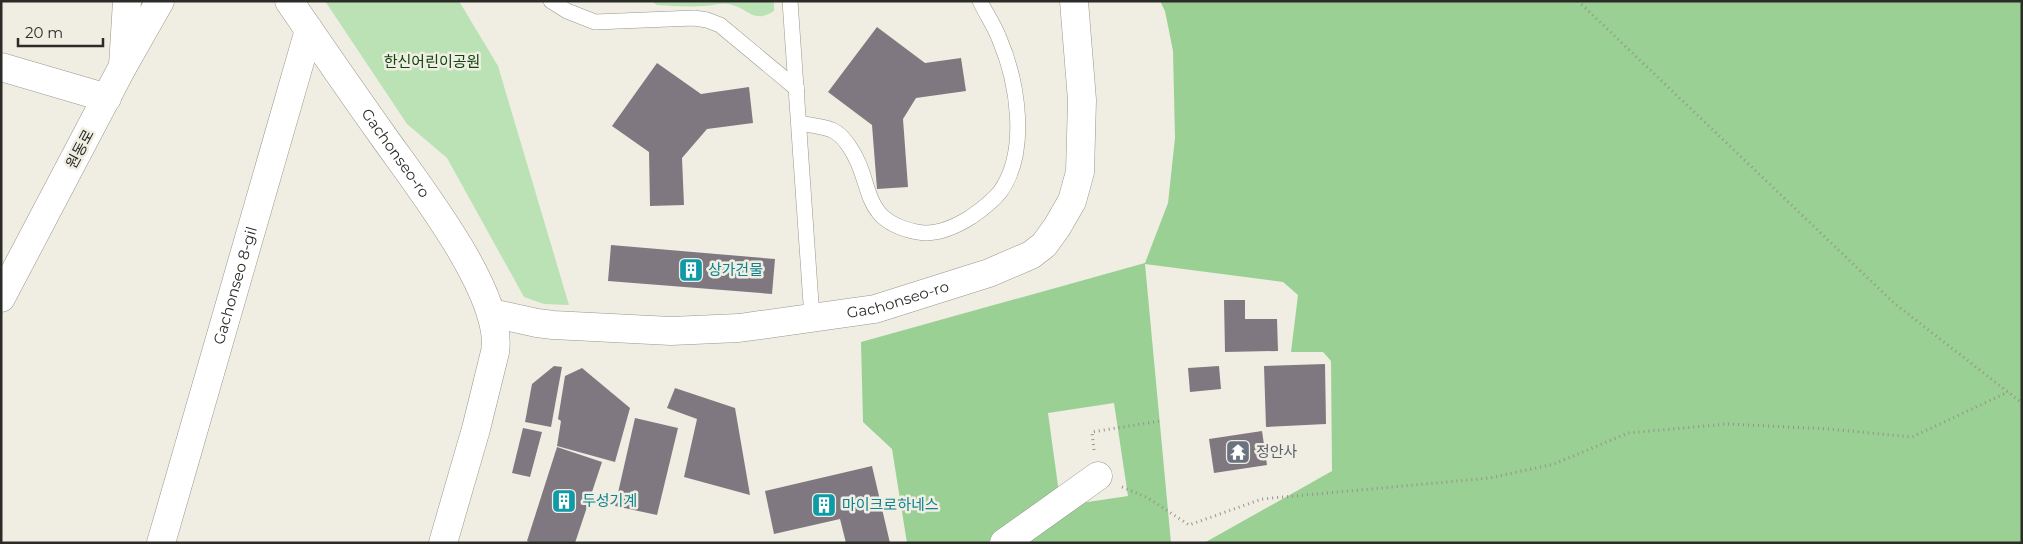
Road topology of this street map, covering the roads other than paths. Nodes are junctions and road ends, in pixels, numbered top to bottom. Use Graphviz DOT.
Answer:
graph roads {
  1 [pos="127,1"];
  2 [pos="160,1"];
  3 [pos="289,1"];
  4 [pos="550,1"];
  5 [pos="790,1"];
  6 [pos="980,1"];
  7 [pos="1074,1"];
  8 [pos="309,30"];
  9 [pos="123,66"];
  10 [pos="1,67"];
  11 [pos="797,89"];
  12 [pos="107,98"];
  13 [pos="799,123"];
  14 [pos="1,298"];
  15 [pos="491,313"];
  16 [pos="812,318"];
  17 [pos="1098,476"];
  18 [pos="162,543"];
  19 [pos="443,543"];
  20 [pos="1004,543"];
  1 -- 9 [label="street"];
  2 -- 9 [label="street, 원동로"];
  3 -- 8 [label="street, Gachonseo-ro"];
  4 -- 11 [label="lane"];
  5 -- 11 [label="lane"];
  6 -- 13 [label="lane"];
  7 -- 16 [label="street, Gachonseo-ro"];
  8 -- 15 [label="street, Gachonseo-ro"];
  8 -- 18 [label="street, Gachonseo 8-gil"];
  9 -- 12 [label="street, 원동로"];
  10 -- 12 [label="street"];
  11 -- 13 [label="lane"];
  12 -- 14 [label="street, 원동로"];
  13 -- 16 [label="lane"];
  15 -- 16 [label="street, Gachonseo-ro"];
  15 -- 19 [label="street, Gachonseo-ro"];
  17 -- 20 [label="street"];
}
